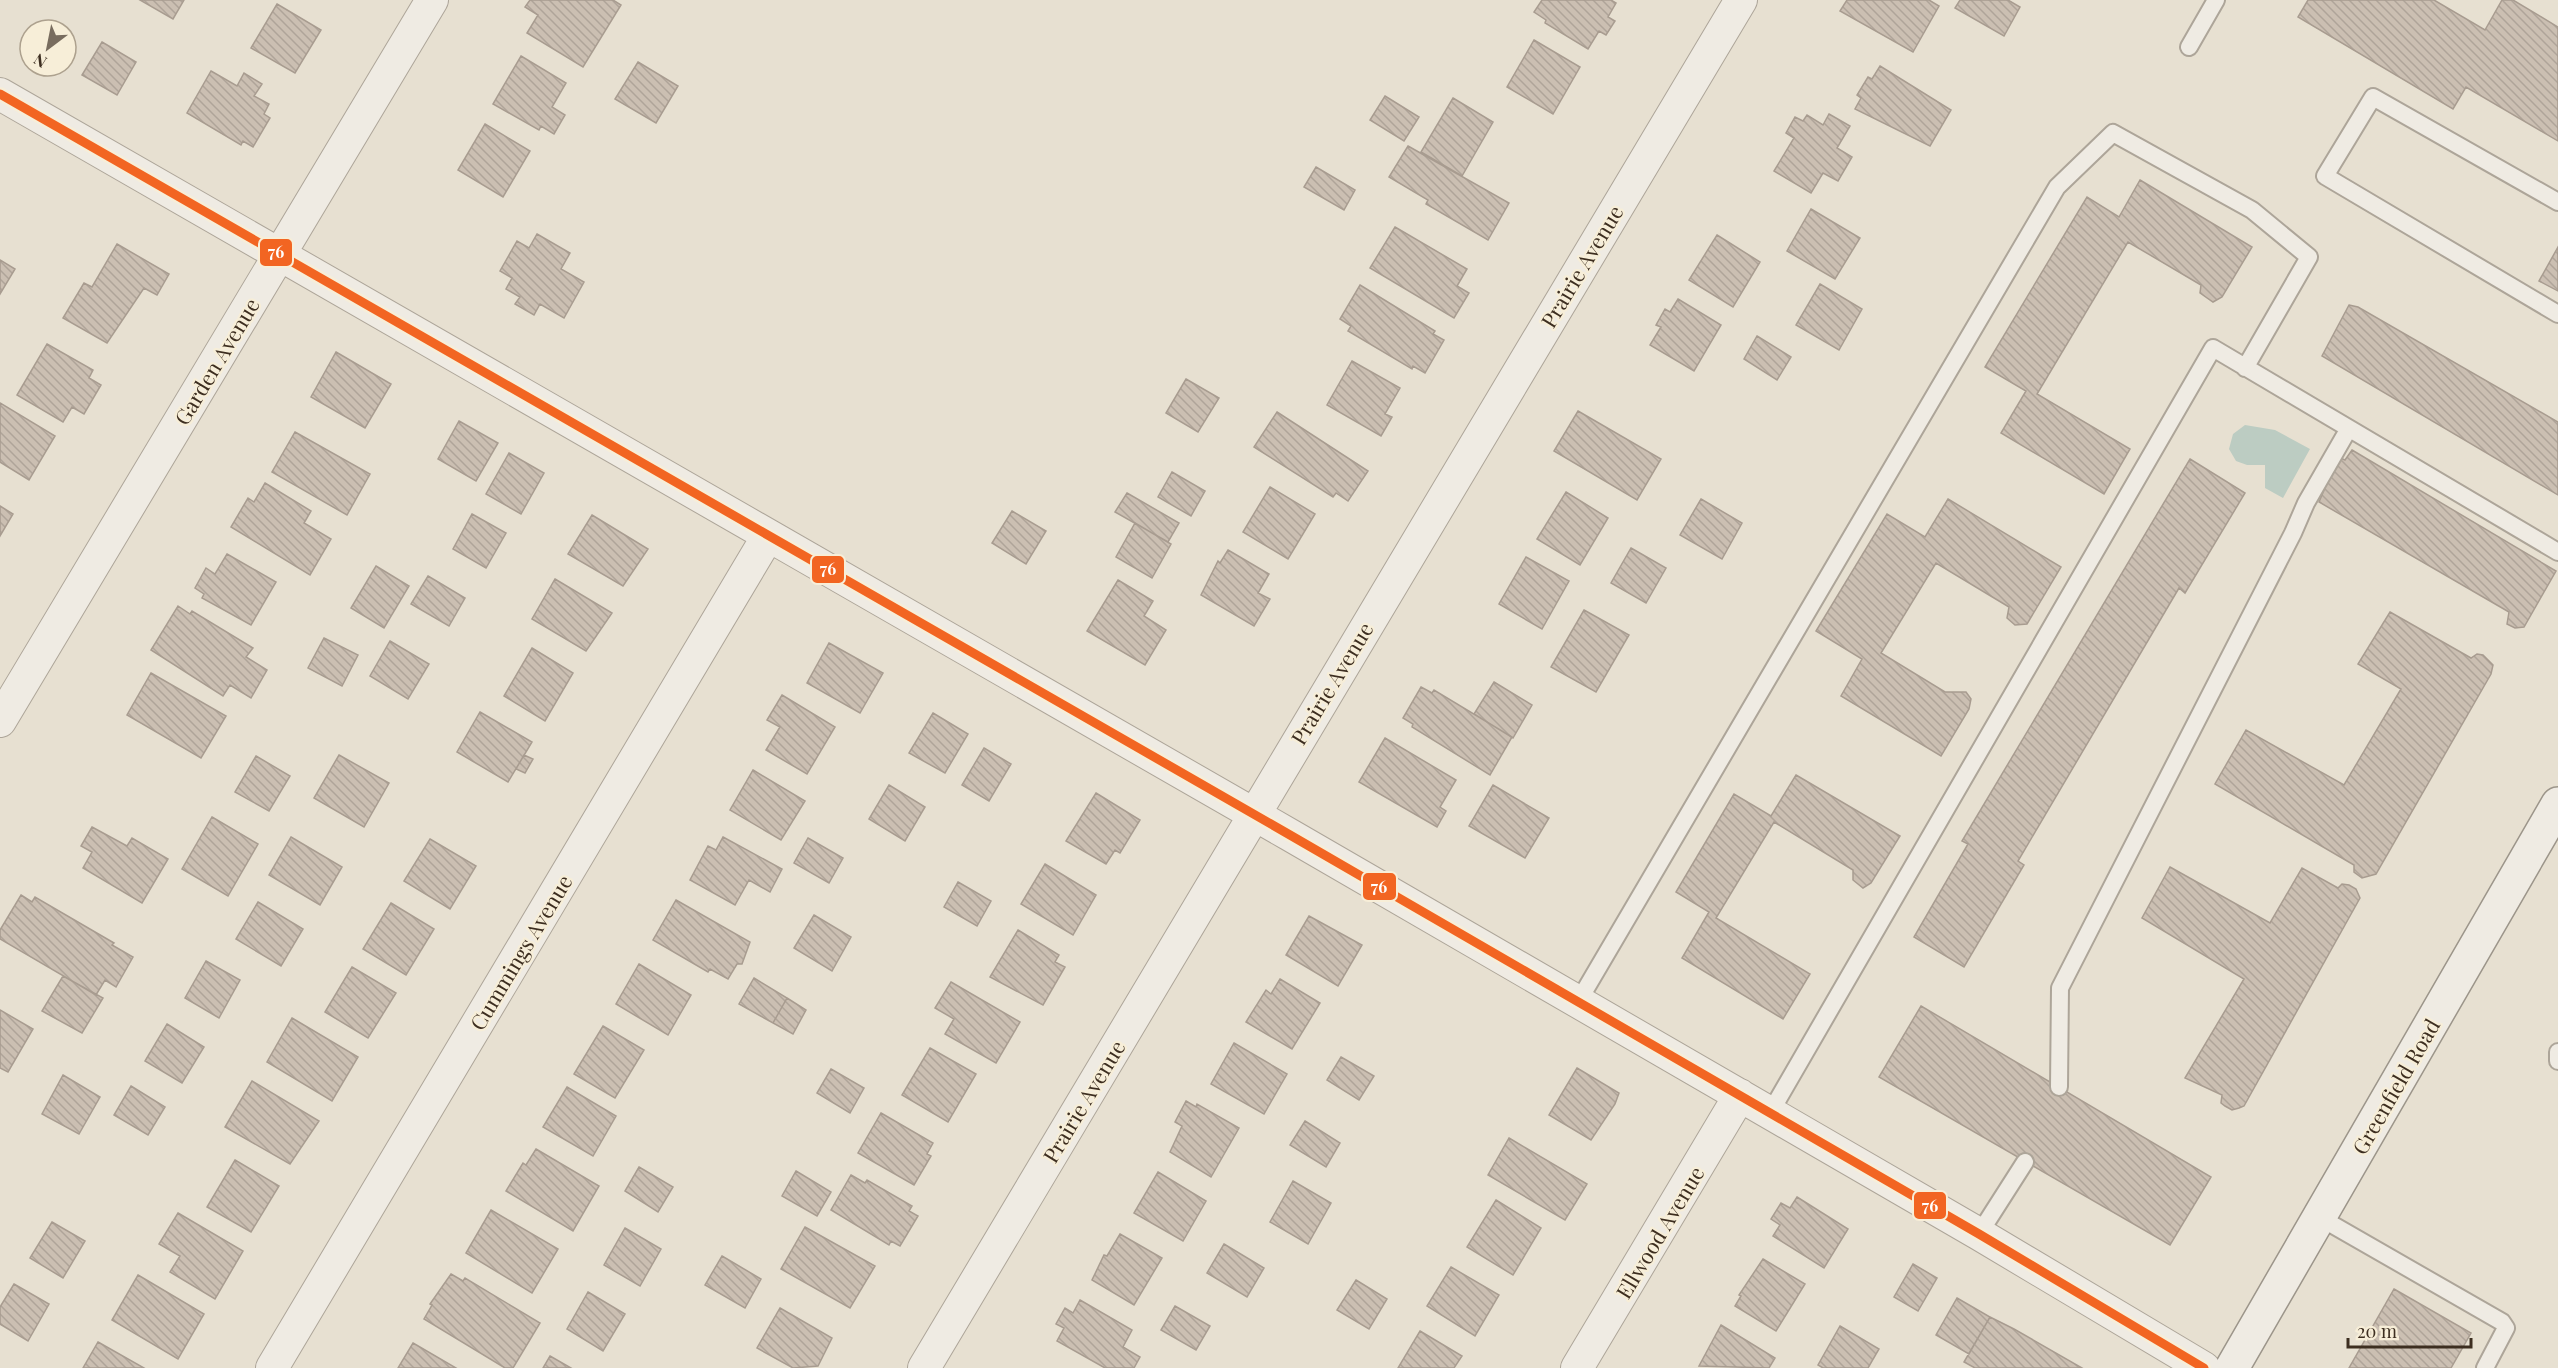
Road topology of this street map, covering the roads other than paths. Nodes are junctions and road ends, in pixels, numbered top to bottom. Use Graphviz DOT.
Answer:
graph roads {
  1 [pos="432,0"];
  2 [pos="1741,0"];
  3 [pos="2217,0"];
  4 [pos="2189,47"];
  5 [pos="0,94"];
  6 [pos="2558,202"];
  7 [pos="279,255"];
  8 [pos="2558,314"];
  9 [pos="2245,368"];
  10 [pos="2348,430"];
  11 [pos="768,536"];
  12 [pos="2558,552"];
  13 [pos="0,721"];
  14 [pos="2558,804"];
  15 [pos="1254,814"];
  16 [pos="1578,1002"];
  17 [pos="2558,1052"];
  18 [pos="2558,1061"];
  19 [pos="2059,1087"];
  20 [pos="1740,1095"];
  21 [pos="1770,1113"];
  22 [pos="2025,1161"];
  23 [pos="2319,1217"];
  24 [pos="1979,1234"];
  25 [pos="272,1368"];
  26 [pos="924,1368"];
  27 [pos="1577,1368"];
  28 [pos="2204,1368"];
  29 [pos="2232,1368"];
  30 [pos="2485,1368"];
  1 -- 7 [label="street, Garden Avenue"];
  2 -- 15 [label="street, Prairie Avenue"];
  3 -- 4 [label="lane"];
  5 -- 7 [label="street"];
  6 -- 8 [label="lane"];
  7 -- 11 [label="street"];
  7 -- 13 [label="street, Garden Avenue"];
  9 -- 10 [label="lane"];
  9 -- 16 [label="lane"];
  9 -- 21 [label="lane"];
  10 -- 12 [label="lane"];
  10 -- 19 [label="lane"];
  11 -- 15 [label="street"];
  11 -- 25 [label="street, Cummings Avenue"];
  14 -- 23 [label="main road, Greenfield Road"];
  15 -- 16 [label="street"];
  15 -- 26 [label="street, Prairie Avenue"];
  16 -- 20 [label="street"];
  17 -- 18 [label="lane"];
  20 -- 21 [label="street"];
  20 -- 27 [label="street, Ellwood Avenue"];
  21 -- 24 [label="street"];
  22 -- 24 [label="lane"];
  23 -- 29 [label="main road, Greenfield Road"];
  23 -- 30 [label="lane"];
  24 -- 28 [label="street"];
}
